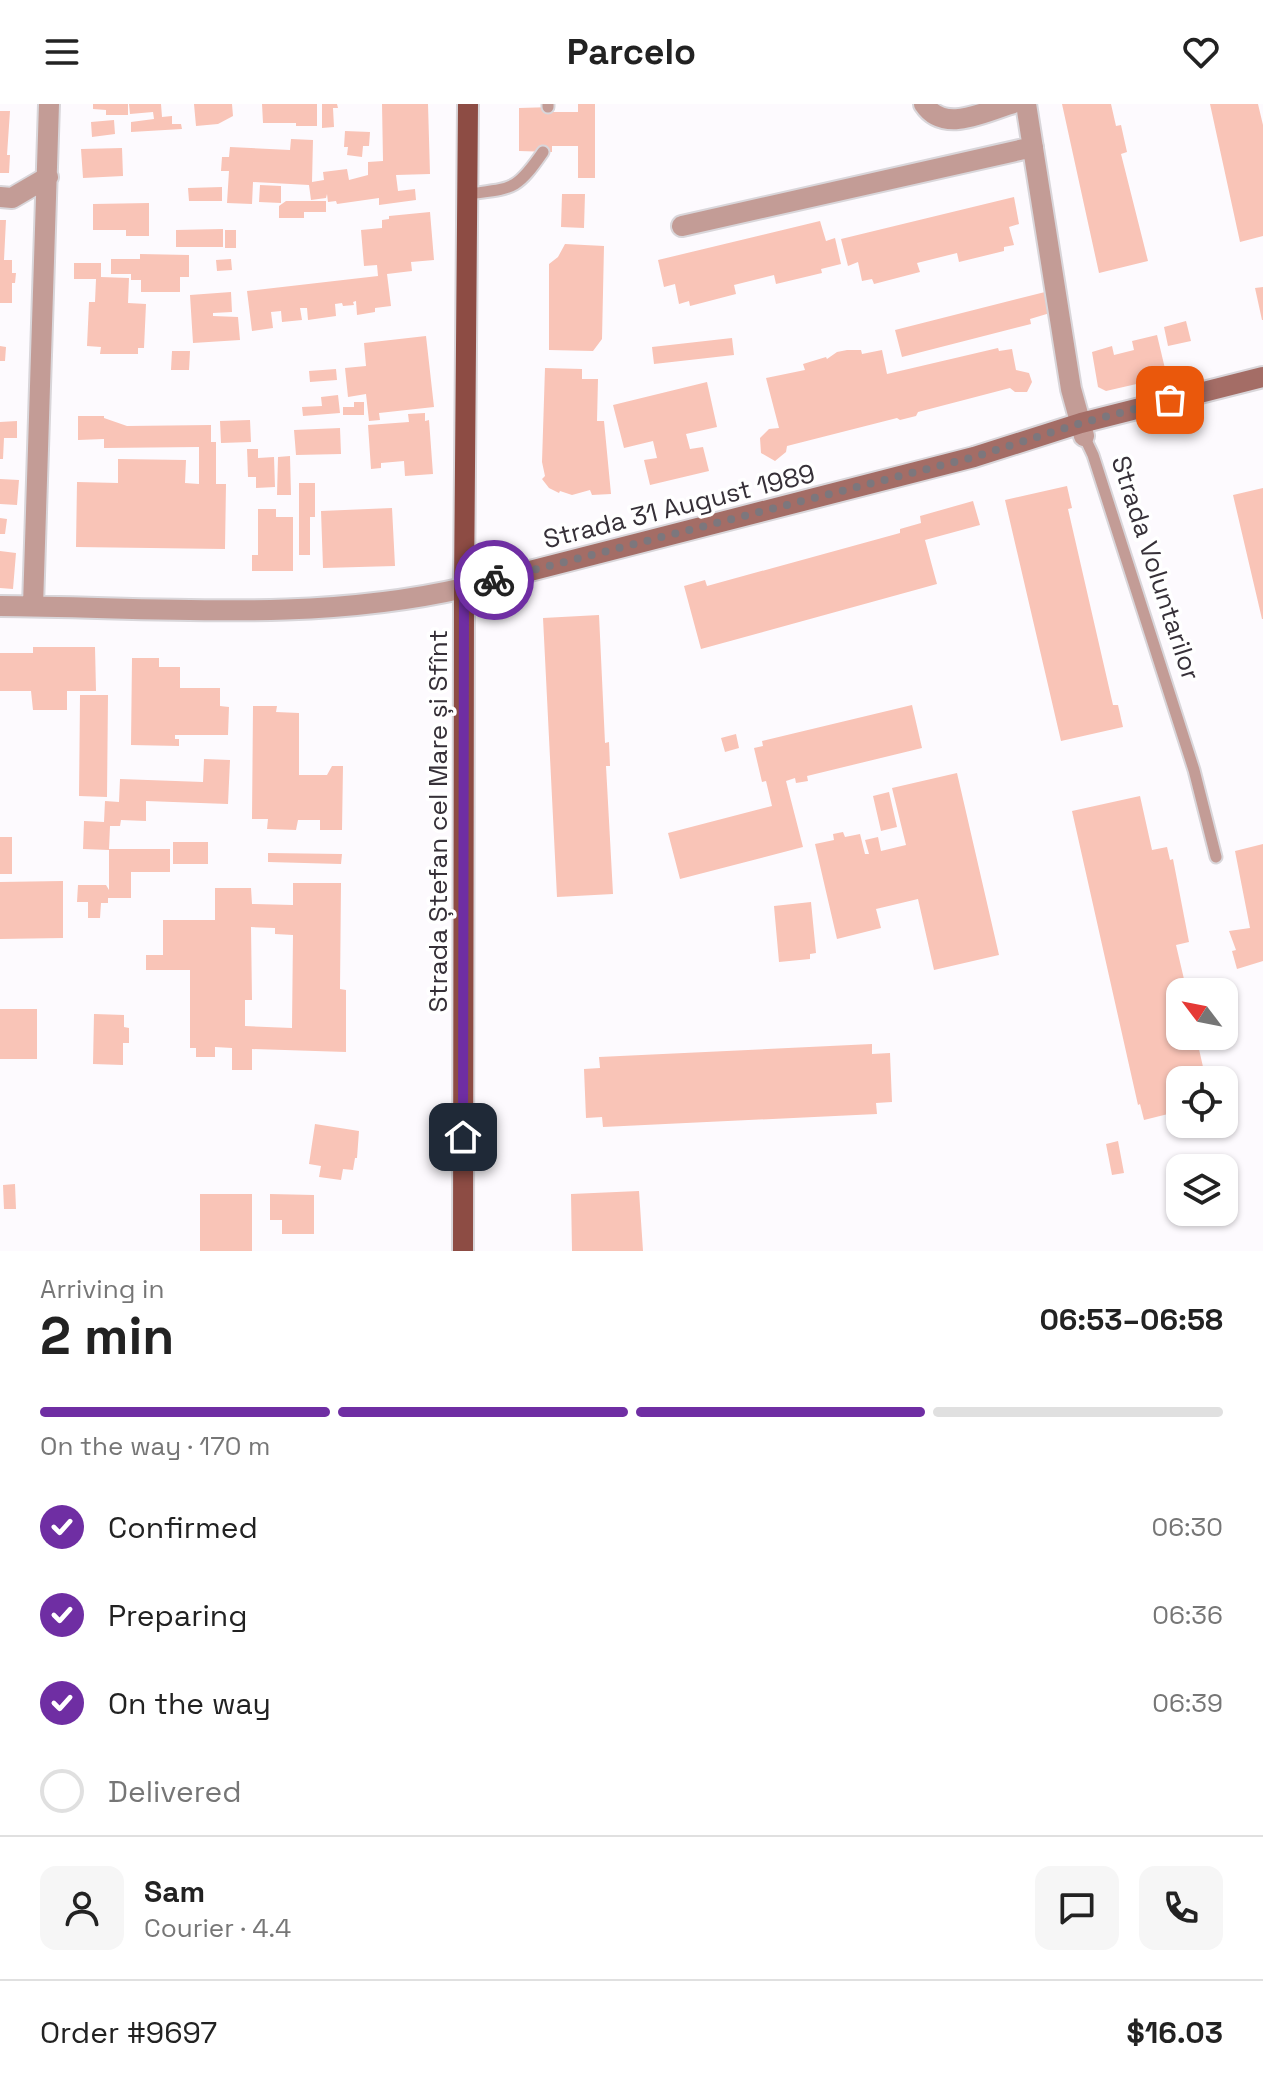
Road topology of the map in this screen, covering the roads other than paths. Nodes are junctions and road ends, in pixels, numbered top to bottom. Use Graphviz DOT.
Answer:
graph roads {
  1 [pos="49,104"];
  2 [pos="468,104"];
  3 [pos="924,104"];
  4 [pos="1011,104"];
  5 [pos="1026,104"];
  6 [pos="1033,147"];
  7 [pos="543,152"];
  8 [pos="48,177"];
  9 [pos="469,194"];
  10 [pos="0,197"];
  11 [pos="682,226"];
  12 [pos="1262,381"];
  13 [pos="1083,429"];
  14 [pos="464,588"];
  15 [pos="0,606"];
  16 [pos="33,606"];
  17 [pos="1216,857"];
  18 [pos="463,1251"];
  1 -- 8 [label="street"];
  2 -- 9 [label="main road, Strada Ștefan cel Mare și Sfînt"];
  3 -- 4 [label="street"];
  5 -- 6 [label="street, Strada Voluntarilor"];
  6 -- 11 [label="street"];
  6 -- 13 [label="street, Strada Voluntarilor"];
  7 -- 9 [label="lane"];
  8 -- 10 [label="street"];
  8 -- 16 [label="street"];
  9 -- 14 [label="main road, Strada Ștefan cel Mare și Sfînt"];
  12 -- 13 [label="main road, Strada 31 August 1989"];
  13 -- 14 [label="main road, Strada 31 August 1989"];
  13 -- 17 [label="lane, Strada Voluntarilor"];
  14 -- 16 [label="street, Strada 31 August 1989"];
  14 -- 18 [label="main road, Strada Ștefan cel Mare și Sfînt"];
  15 -- 16 [label="street, Strada 31 August 1989"];
}
